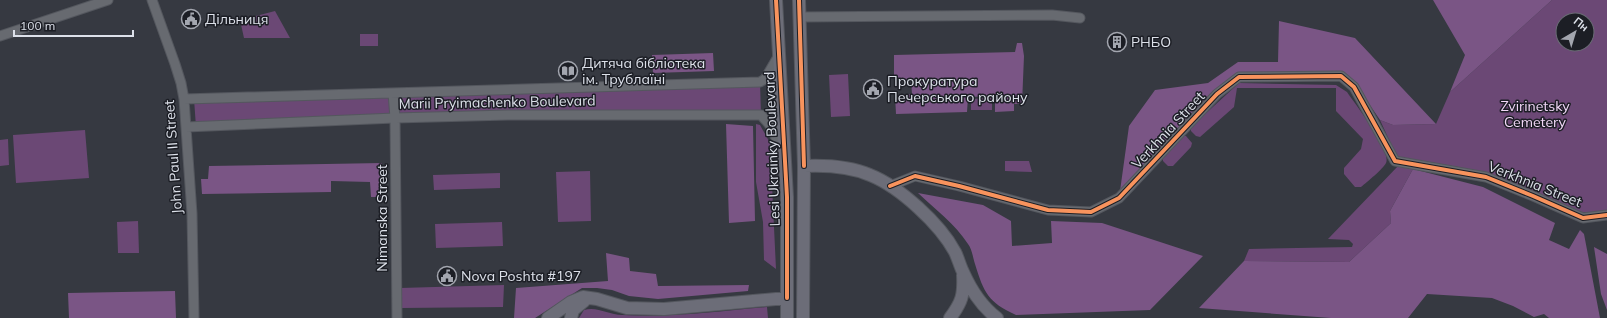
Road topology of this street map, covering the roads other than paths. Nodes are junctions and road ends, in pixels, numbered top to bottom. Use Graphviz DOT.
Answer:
graph roads {
  1 [pos="108,0"];
  2 [pos="152,0"];
  3 [pos="776,0"];
  4 [pos="799,0"];
  5 [pos="799,17"];
  6 [pos="1080,18"];
  7 [pos="0,36"];
  8 [pos="779,53"];
  9 [pos="393,93"];
  10 [pos="184,99"];
  11 [pos="395,118"];
  12 [pos="186,127"];
  13 [pos="785,156"];
  14 [pos="804,166"];
  15 [pos="890,186"];
  16 [pos="1607,215"];
  17 [pos="786,271"];
  18 [pos="802,272"];
  19 [pos="962,272"];
  20 [pos="590,298"];
  21 [pos="787,298"];
  22 [pos="787,315"];
  23 [pos="803,316"];
  24 [pos="194,318"];
  25 [pos="397,318"];
  26 [pos="548,318"];
  27 [pos="571,318"];
  28 [pos="950,318"];
  29 [pos="997,318"];
  1 -- 7 [label="street"];
  2 -- 10 [label="street, John Paul II Street"];
  3 -- 8 [label="main road, Lesi Ukrainky Boulevard"];
  4 -- 5 [label="main road, Lesi Ukrainky Boulevard"];
  5 -- 6 [label="street"];
  5 -- 14 [label="main road, Lesi Ukrainky Boulevard"];
  8 -- 9 [label="street, Marii Pryimachenko Boulevard"];
  8 -- 13 [label="main road, Lesi Ukrainky Boulevard"];
  9 -- 10 [label="street, Marii Pryimachenko Boulevard"];
  9 -- 11 [label="street, Nimanska Street"];
  10 -- 12 [label="street, John Paul II Street"];
  11 -- 12 [label="street, Marii Pryimachenko Boulevard"];
  11 -- 13 [label="street, Marii Pryimachenko Boulevard"];
  11 -- 25 [label="street, Nimanska Street"];
  12 -- 24 [label="street, John Paul II Street"];
  13 -- 17 [label="main road, Lesi Ukrainky Boulevard"];
  14 -- 15 [label="main road"];
  14 -- 18 [label="main road, Lesi Ukrainky Boulevard"];
  15 -- 16 [label="street, Verkhnia Street"];
  15 -- 19 [label="main road"];
  17 -- 18 [label="main road"];
  17 -- 21 [label="main road, Lesi Ukrainky Boulevard"];
  18 -- 23 [label="main road, Lesi Ukrainky Boulevard"];
  19 -- 28 [label="main road"];
  19 -- 29 [label="main road"];
  20 -- 21 [label="main road"];
  20 -- 26 [label="main road"];
  20 -- 27 [label="main road"];
  21 -- 22 [label="main road, Lesi Ukrainky Boulevard"];
}
